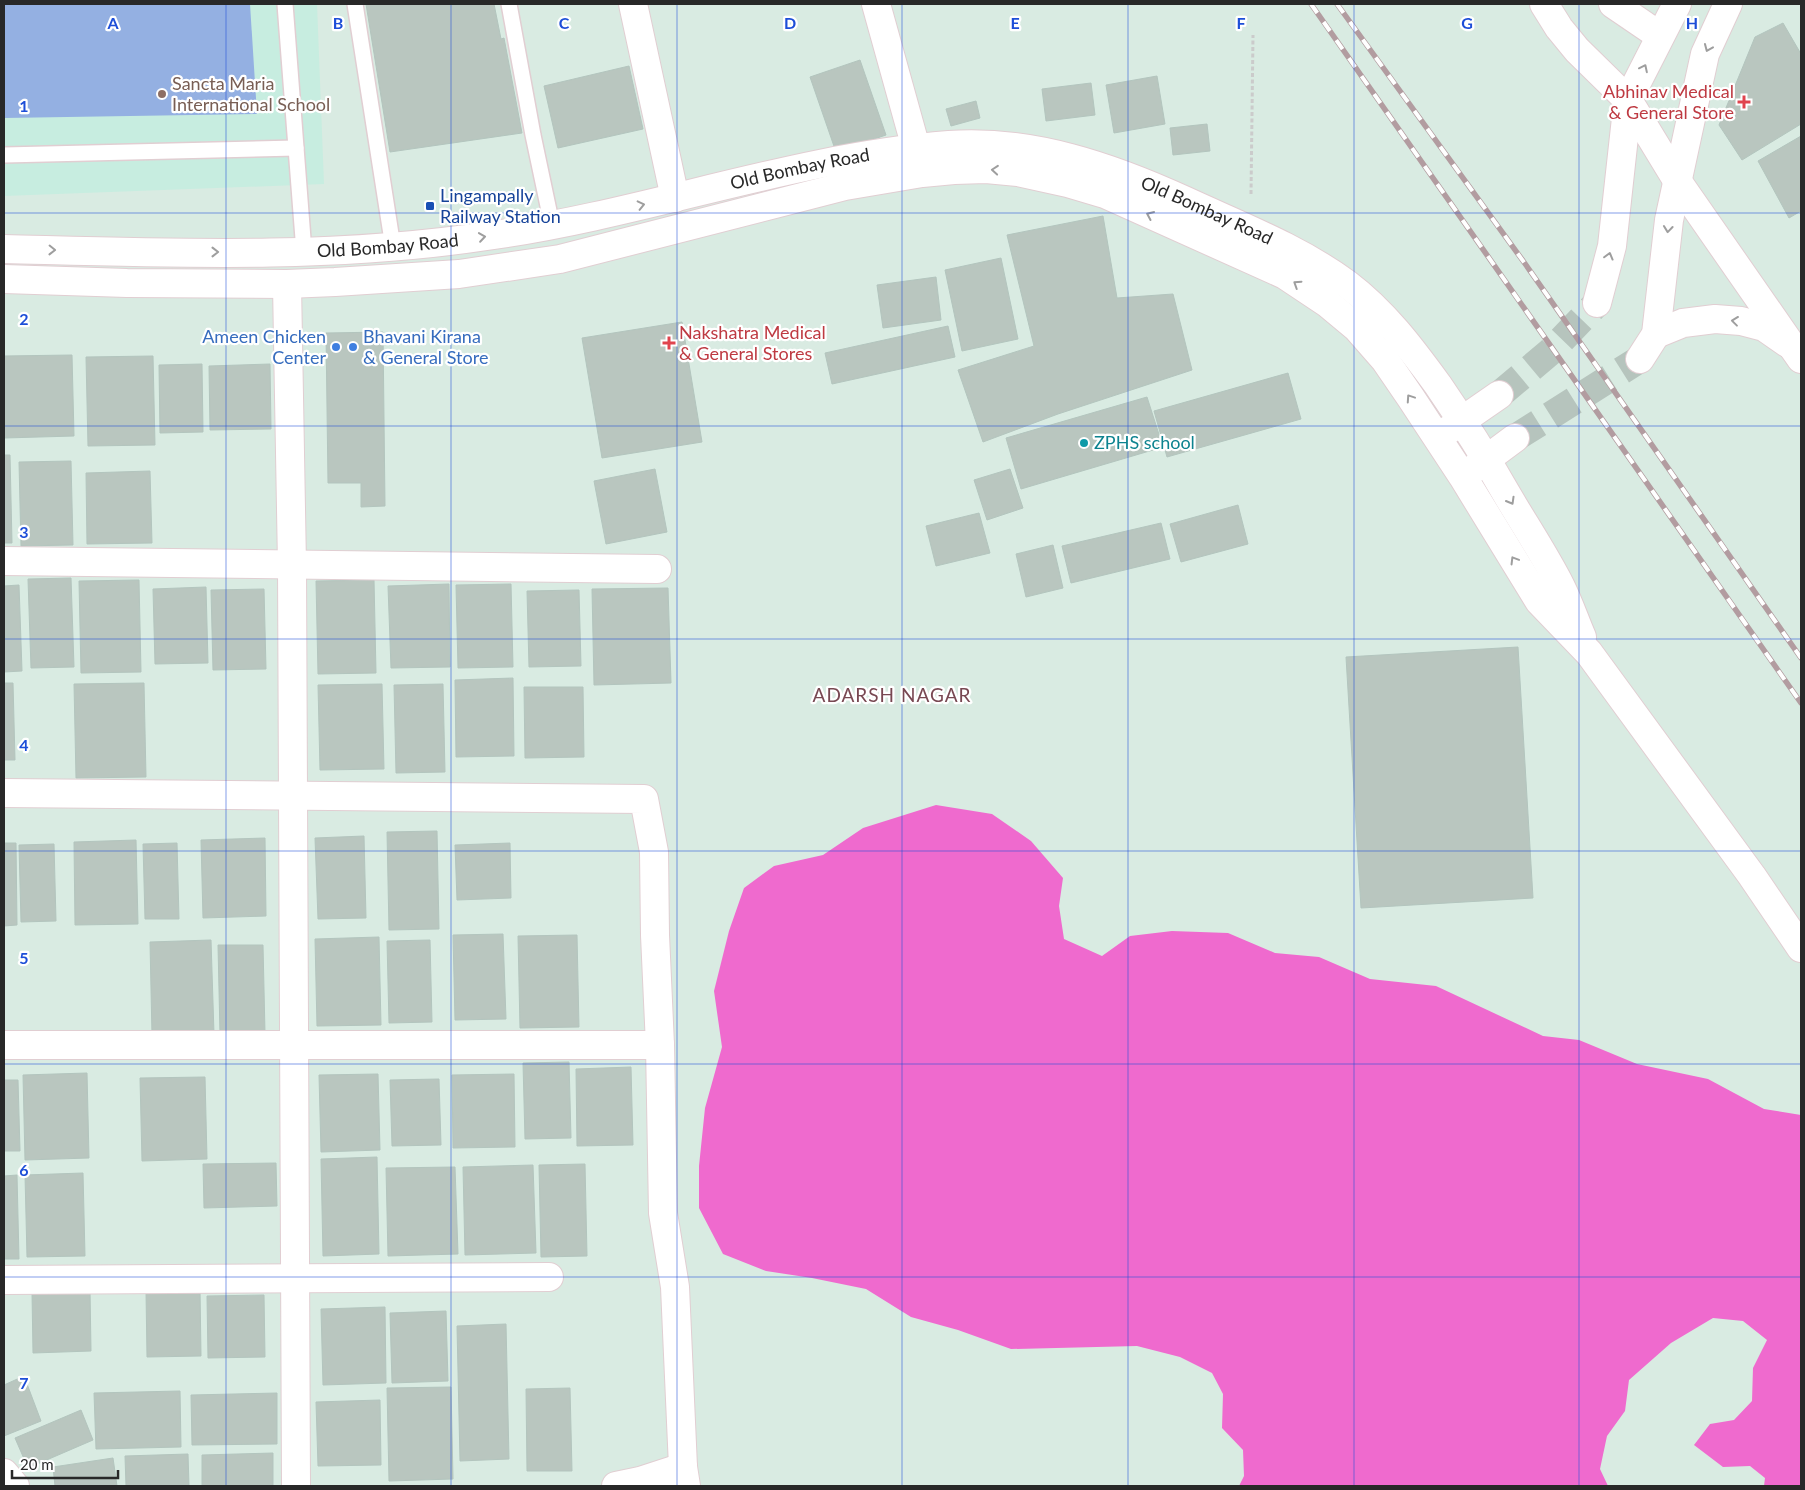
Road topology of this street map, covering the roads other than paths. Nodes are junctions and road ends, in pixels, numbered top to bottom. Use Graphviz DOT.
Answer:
graph roads {
  1 [pos="286,4"];
  2 [pos="356,4"];
  3 [pos="509,4"];
  4 [pos="633,4"];
  5 [pos="876,4"];
  6 [pos="1544,4"];
  7 [pos="1613,4"];
  8 [pos="1677,4"];
  9 [pos="1728,4"];
  10 [pos="1660,36"];
  11 [pos="1628,100"];
  12 [pos="296,148"];
  13 [pos="916,148"];
  14 [pos="4,155"];
  15 [pos="1678,182"];
  16 [pos="674,198"];
  17 [pos="552,225"];
  18 [pos="393,247"];
  19 [pos="4,249"];
  20 [pos="304,252"];
  21 [pos="4,279"];
  22 [pos="287,284"];
  23 [pos="1596,304"];
  24 [pos="1656,334"];
  25 [pos="1798,354"];
  26 [pos="1640,359"];
  27 [pos="1499,395"];
  28 [pos="1462,420"];
  29 [pos="1515,438"];
  30 [pos="1437,439"];
  31 [pos="1486,459"];
  32 [pos="1463,477"];
  33 [pos="4,561"];
  34 [pos="292,565"];
  35 [pos="657,570"];
  36 [pos="1589,653"];
  37 [pos="4,793"];
  38 [pos="293,796"];
  39 [pos="1801,948"];
  40 [pos="294,1044"];
  41 [pos="4,1045"];
  42 [pos="660,1045"];
  43 [pos="549,1277"];
  44 [pos="294,1278"];
  45 [pos="4,1280"];
  46 [pos="4,1473"];
  47 [pos="685,1476"];
  48 [pos="15,1486"];
  49 [pos="296,1486"];
  50 [pos="616,1486"];
  1 -- 12 [label="lane"];
  2 -- 18 [label="lane"];
  3 -- 17 [label="lane"];
  4 -- 16 [label="street"];
  5 -- 13 [label="street"];
  6 -- 11 [label="street"];
  7 -- 10 [label="street"];
  8 -- 10 [label="street"];
  9 -- 15 [label="street, one-way"];
  11 -- 10 [label="street, one-way"];
  11 -- 15 [label="street"];
  23 -- 11 [label="street, one-way"];
  12 -- 14 [label="lane"];
  12 -- 20 [label="lane"];
  13 -- 16 [label="street, Old Bombay Road"];
  13 -- 28 [label="street, Old Bombay Road"];
  15 -- 24 [label="street, one-way"];
  15 -- 25 [label="street"];
  17 -- 16 [label="street, Old Bombay Road, one-way"];
  18 -- 17 [label="street, Old Bombay Road, one-way"];
  18 -- 20 [label="street, Old Bombay Road"];
  19 -- 20 [label="street, Old Bombay Road, one-way"];
  21 -- 22 [label="street, Old Bombay Road"];
  30 -- 22 [label="street, Old Bombay Road, one-way"];
  22 -- 34 [label="street"];
  25 -- 24 [label="street, one-way"];
  24 -- 26 [label="street"];
  27 -- 28 [label="street"];
  28 -- 30 [label="street"];
  28 -- 31 [label="street, Old Bombay Road"];
  29 -- 31 [label="street"];
  30 -- 32 [label="street, Old Bombay Road"];
  31 -- 32 [label="street"];
  31 -- 36 [label="street, Old Bombay Road, one-way"];
  36 -- 32 [label="street, Old Bombay Road, one-way"];
  33 -- 34 [label="street"];
  34 -- 35 [label="street"];
  34 -- 38 [label="street"];
  36 -- 39 [label="street"];
  37 -- 38 [label="street"];
  38 -- 40 [label="street"];
  38 -- 42 [label="street"];
  40 -- 41 [label="street"];
  40 -- 42 [label="street"];
  40 -- 44 [label="street"];
  42 -- 47 [label="street"];
  43 -- 44 [label="street"];
  44 -- 45 [label="street"];
  44 -- 49 [label="street"];
  46 -- 48 [label="street"];
  47 -- 50 [label="street"];
}
